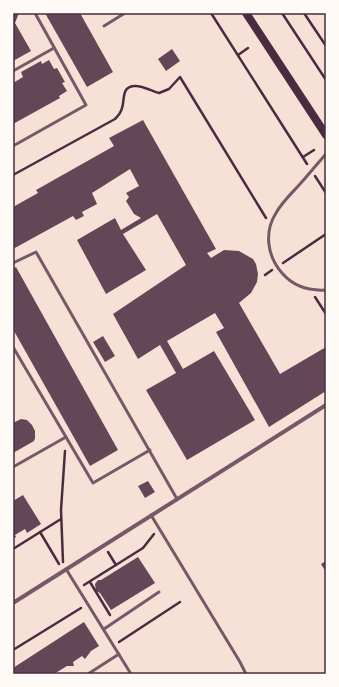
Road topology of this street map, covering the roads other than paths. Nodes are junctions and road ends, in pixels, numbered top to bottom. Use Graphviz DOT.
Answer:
graph roads {
  1 [pos="35,13"];
  2 [pos="125,13"];
  3 [pos="246,13"];
  4 [pos="104,26"];
  5 [pos="54,48"];
  6 [pos="13,71"];
  7 [pos="326,135"];
  8 [pos="13,146"];
  9 [pos="326,154"];
  10 [pos="13,263"];
  11 [pos="326,290"];
  12 [pos="13,347"];
  13 [pos="326,405"];
  14 [pos="66,437"];
  15 [pos="150,450"];
  16 [pos="13,467"];
  17 [pos="178,499"];
  18 [pos="151,515"];
  19 [pos="65,570"];
  20 [pos="159,592"];
  21 [pos="13,603"];
  22 [pos="104,629"];
  23 [pos="119,654"];
  24 [pos="88,674"];
  25 [pos="131,674"];
  26 [pos="246,674"];
  1 -- 5 [label="lane"];
  2 -- 4 [label="lane"];
  3 -- 7 [label="main road"];
  5 -- 6 [label="lane"];
  5 -- 8 [label="lane"];
  9 -- 11 [label="lane"];
  10 -- 15 [label="lane"];
  12 -- 14 [label="lane"];
  13 -- 17 [label="street"];
  14 -- 15 [label="lane"];
  14 -- 16 [label="lane"];
  15 -- 17 [label="lane"];
  17 -- 18 [label="street"];
  18 -- 19 [label="street"];
  18 -- 26 [label="lane"];
  19 -- 21 [label="street"];
  19 -- 22 [label="lane"];
  20 -- 22 [label="lane"];
  22 -- 23 [label="lane"];
  23 -- 24 [label="lane"];
  23 -- 25 [label="lane"];
}
